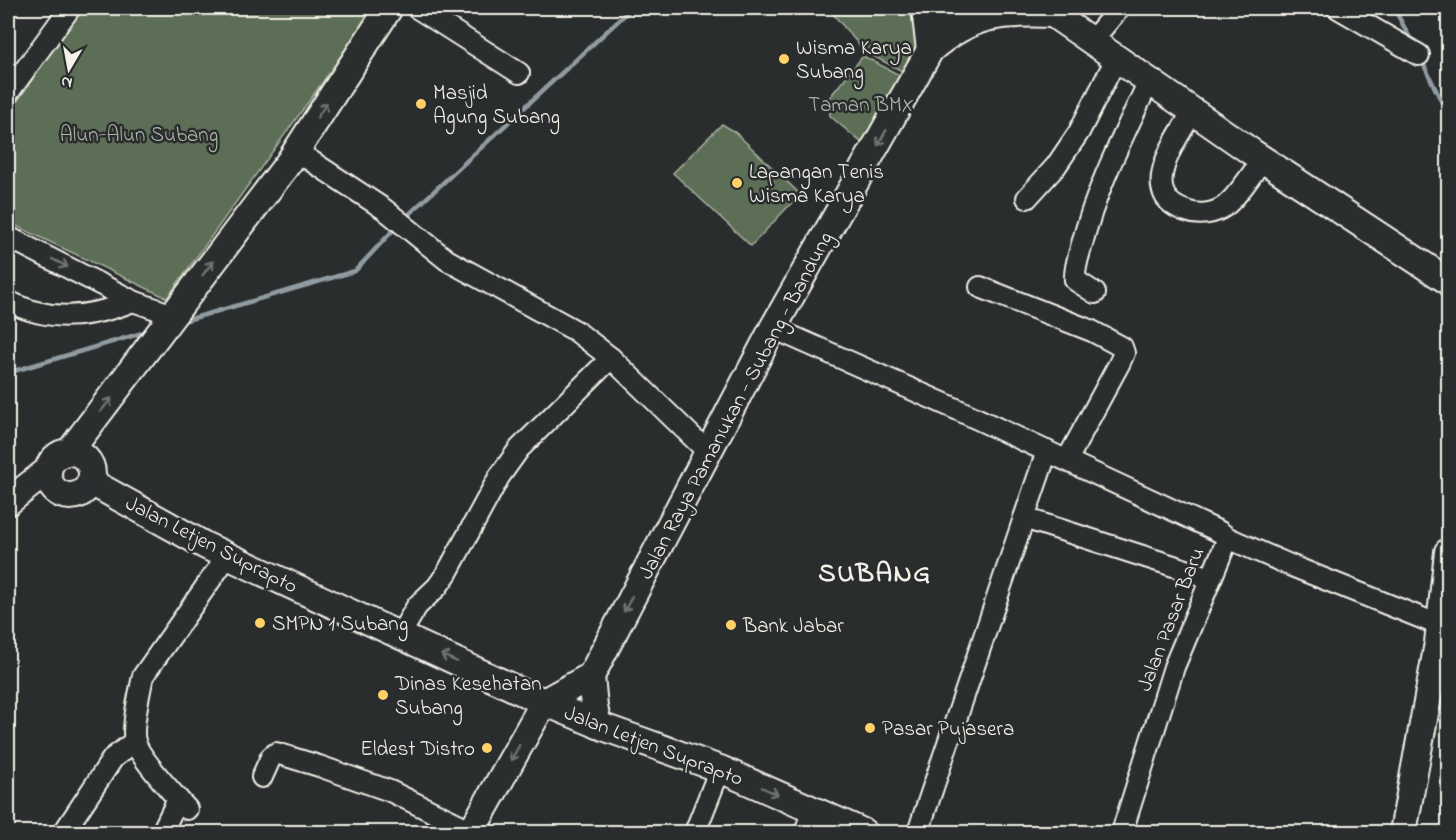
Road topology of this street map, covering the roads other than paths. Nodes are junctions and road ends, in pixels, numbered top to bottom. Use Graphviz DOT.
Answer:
graph roads {
  1 [pos="70,8"];
  2 [pos="389,8"];
  3 [pos="417,8"];
  4 [pos="925,8"];
  5 [pos="948,8"];
  6 [pos="1119,8"];
  7 [pos="1338,8"];
  8 [pos="1048,10"];
  9 [pos="1091,42"];
  10 [pos="930,50"];
  11 [pos="1419,55"];
  12 [pos="1116,59"];
  13 [pos="519,73"];
  14 [pos="1149,81"];
  15 [pos="8,93"];
  16 [pos="1193,111"];
  17 [pos="296,151"];
  18 [pos="1263,159"];
  19 [pos="1028,198"];
  20 [pos="8,237"];
  21 [pos="1449,280"];
  22 [pos="980,287"];
  23 [pos="1095,293"];
  24 [pos="8,301"];
  25 [pos="133,301"];
  26 [pos="173,315"];
  27 [pos="773,328"];
  28 [pos="611,358"];
  29 [pos="70,451"];
  30 [pos="1047,451"];
  31 [pos="709,453"];
  32 [pos="1067,460"];
  33 [pos="47,471"];
  34 [pos="91,482"];
  35 [pos="8,502"];
  36 [pos="1024,518"];
  37 [pos="1228,538"];
  38 [pos="1449,552"];
  39 [pos="228,555"];
  40 [pos="1211,578"];
  41 [pos="400,635"];
  42 [pos="1442,638"];
  43 [pos="591,676"];
  44 [pos="544,702"];
  45 [pos="598,725"];
  46 [pos="135,741"];
  47 [pos="720,769"];
  48 [pos="262,777"];
  49 [pos="809,821"];
  50 [pos="64,832"];
  51 [pos="162,832"];
  52 [pos="471,832"];
  53 [pos="695,832"];
  54 [pos="862,832"];
  55 [pos="918,832"];
  56 [pos="1122,832"];
  57 [pos="1403,832"];
  1 -- 15 [label="street"];
  17 -- 2 [label="main road, one-way"];
  3 -- 13 [label="street"];
  4 -- 10 [label="main road"];
  5 -- 10 [label="main road, Jalan Raya Pamanukan - Subang - Bandung"];
  6 -- 9 [label="street"];
  7 -- 11 [label="street"];
  8 -- 9 [label="main road"];
  8 -- 10 [label="main road"];
  9 -- 12 [label="main road"];
  10 -- 27 [label="main road, Jalan Raya Pamanukan - Subang - Bandung, one-way"];
  12 -- 14 [label="main road"];
  12 -- 19 [label="street"];
  14 -- 16 [label="main road"];
  14 -- 23 [label="street"];
  16 -- 18 [label="main road"];
  16 -- 18 [label="street"];
  26 -- 17 [label="main road, one-way"];
  17 -- 28 [label="street"];
  18 -- 21 [label="main road"];
  20 -- 25 [label="street, one-way"];
  22 -- 32 [label="street"];
  24 -- 25 [label="street"];
  25 -- 26 [label="street"];
  29 -- 26 [label="main road, one-way"];
  27 -- 30 [label="street"];
  27 -- 31 [label="main road, Jalan Raya Pamanukan - Subang - Bandung"];
  28 -- 31 [label="street"];
  28 -- 41 [label="street"];
  29 -- 33 [label="main road"];
  29 -- 34 [label="main road"];
  30 -- 32 [label="street"];
  30 -- 36 [label="street"];
  31 -- 43 [label="main road, Jalan Raya Pamanukan - Subang - Bandung, one-way"];
  32 -- 37 [label="street"];
  33 -- 34 [label="main road"];
  33 -- 35 [label="main road"];
  34 -- 39 [label="main road, Jalan Letjen Suprapto"];
  36 -- 40 [label="street"];
  36 -- 55 [label="street"];
  37 -- 40 [label="street, Jalan Pasar Baru"];
  37 -- 42 [label="street, Jalan Pasar Baru"];
  38 -- 42 [label="main road"];
  39 -- 41 [label="main road, Jalan Letjen Suprapto"];
  39 -- 46 [label="street"];
  40 -- 56 [label="street, Jalan Pasar Baru"];
  44 -- 41 [label="main road, Jalan Letjen Suprapto, one-way"];
  42 -- 57 [label="main road"];
  43 -- 44 [label="main road"];
  43 -- 45 [label="main road"];
  44 -- 45 [label="main road, Jalan Letjen Suprapto"];
  44 -- 52 [label="main road, one-way"];
  45 -- 47 [label="main road, Jalan Letjen Suprapto"];
  46 -- 50 [label="street"];
  46 -- 51 [label="street"];
  47 -- 49 [label="main road, Jalan Letjen Suprapto, one-way"];
  47 -- 53 [label="street"];
  48 -- 52 [label="street"];
  49 -- 54 [label="main road, Jalan Letjen Suprapto"];
}
